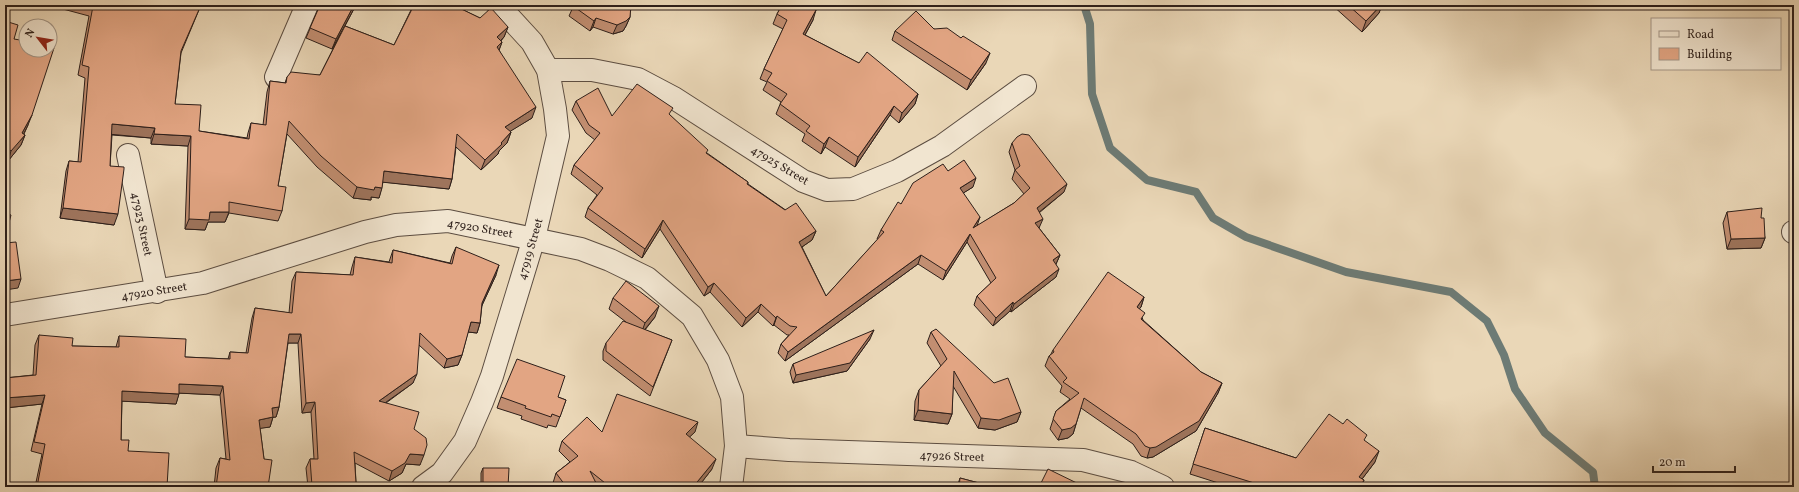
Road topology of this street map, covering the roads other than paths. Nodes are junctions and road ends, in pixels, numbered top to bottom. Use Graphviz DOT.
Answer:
graph roads {
  1 [pos="307,5"];
  2 [pos="498,5"];
  3 [pos="548,70"];
  4 [pos="276,78"];
  5 [pos="1025,86"];
  6 [pos="128,155"];
  7 [pos="534,238"];
  8 [pos="157,292"];
  9 [pos="5,315"];
  10 [pos="736,446"];
  11 [pos="423,487"];
  12 [pos="732,487"];
  13 [pos="1163,487"];
  1 -- 4 [label="street"];
  2 -- 3 [label="street, 47919 Street"];
  3 -- 5 [label="street, 47925 Street"];
  3 -- 7 [label="street, 47919 Street"];
  6 -- 8 [label="street, 47923 Street"];
  7 -- 8 [label="street, 47920 Street"];
  7 -- 10 [label="street, 47920 Street"];
  7 -- 11 [label="street, 47919 Street"];
  8 -- 9 [label="street, 47920 Street"];
  10 -- 12 [label="street, 47920 Street"];
  10 -- 13 [label="street, 47926 Street"];
}
